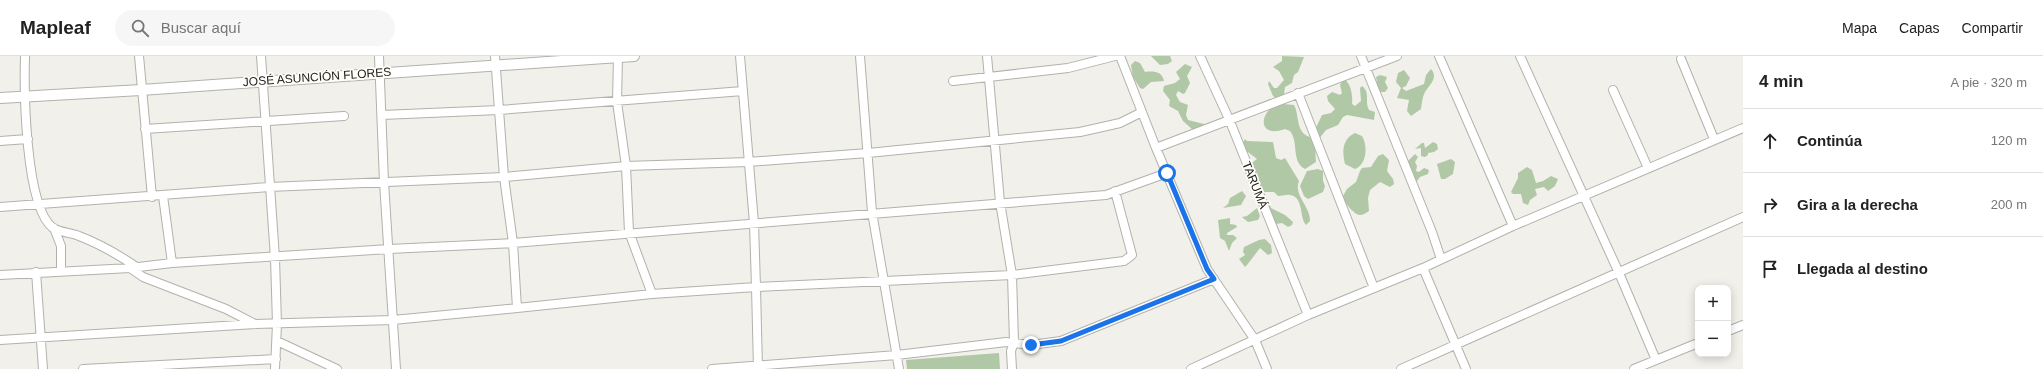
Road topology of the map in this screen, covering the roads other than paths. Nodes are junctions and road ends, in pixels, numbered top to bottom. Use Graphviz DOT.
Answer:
graph roads {
  1 [pos="25,56"];
  2 [pos="139,56"];
  3 [pos="261,56"];
  4 [pos="379,56"];
  5 [pos="634,56"];
  6 [pos="740,56"];
  7 [pos="860,56"];
  8 [pos="986,56"];
  9 [pos="1115,56"];
  10 [pos="1120,56"];
  11 [pos="1200,56"];
  12 [pos="1361,56"];
  13 [pos="1396,56"];
  14 [pos="1439,56"];
  15 [pos="1520,56"];
  16 [pos="618,57"];
  17 [pos="1680,59"];
  18 [pos="496,61"];
  19 [pos="1366,67"];
  20 [pos="380,73"];
  21 [pos="989,78"];
  22 [pos="263,81"];
  23 [pos="953,81"];
  24 [pos="141,90"];
  25 [pos="1613,90"];
  26 [pos="743,91"];
  27 [pos="1298,93"];
  28 [pos="24,96"];
  29 [pos="0,98"];
  30 [pos="617,102"];
  31 [pos="499,110"];
  32 [pos="1142,112"];
  33 [pos="382,114"];
  34 [pos="344,116"];
  35 [pos="1229,119"];
  36 [pos="265,120"];
  37 [pos="1743,128"];
  38 [pos="145,129"];
  39 [pos="28,139"];
  40 [pos="1714,139"];
  41 [pos="994,140"];
  42 [pos="0,141"];
  43 [pos="1156,148"];
  44 [pos="868,153"];
  45 [pos="748,162"];
  46 [pos="626,166"];
  47 [pos="1648,168"];
  48 [pos="1167,173"];
  49 [pos="504,177"];
  50 [pos="384,182"];
  51 [pos="269,188"];
  52 [pos="1115,191"];
  53 [pos="152,196"];
  54 [pos="163,196"];
  55 [pos="1583,196"];
  56 [pos="1000,202"];
  57 [pos="38,205"];
  58 [pos="0,207"];
  59 [pos="872,212"];
  60 [pos="1743,217"];
  61 [pos="754,223"];
  62 [pos="1513,226"];
  63 [pos="54,228"];
  64 [pos="629,232"];
  65 [pos="513,243"];
  66 [pos="389,249"];
  67 [pos="275,258"];
  68 [pos="1440,259"];
  69 [pos="172,264"];
  70 [pos="134,268"];
  71 [pos="1423,268"];
  72 [pos="61,271"];
  73 [pos="36,272"];
  74 [pos="1619,273"];
  75 [pos="0,275"];
  76 [pos="1012,275"];
  77 [pos="1214,279"];
  78 [pos="884,280"];
  79 [pos="756,287"];
  80 [pos="1374,288"];
  81 [pos="652,294"];
  82 [pos="517,308"];
  83 [pos="1308,316"];
  84 [pos="393,320"];
  85 [pos="255,324"];
  86 [pos="277,324"];
  87 [pos="1743,325"];
  88 [pos="1731,330"];
  89 [pos="42,337"];
  90 [pos="0,340"];
  91 [pos="1255,340"];
  92 [pos="277,341"];
  93 [pos="1014,342"];
  94 [pos="1695,344"];
  95 [pos="1456,345"];
  96 [pos="897,355"];
  97 [pos="276,359"];
  98 [pos="1656,360"];
  99 [pos="143,367"];
  100 [pos="758,368"];
  101 [pos="42,369"];
  102 [pos="83,369"];
  103 [pos="276,369"];
  104 [pos="338,369"];
  105 [pos="396,369"];
  106 [pos="712,369"];
  107 [pos="899,369"];
  108 [pos="1012,369"];
  109 [pos="1191,369"];
  110 [pos="1267,369"];
  111 [pos="1401,369"];
  112 [pos="1466,369"];
  113 [pos="1634,369"];
  1 -- 28 [label="street"];
  2 -- 24 [label="street"];
  3 -- 22 [label="street"];
  4 -- 20 [label="street"];
  5 -- 16 [label="street, JOSÉ ASUNCIÓN FLORES"];
  6 -- 26 [label="street"];
  7 -- 44 [label="street"];
  8 -- 21 [label="street"];
  9 -- 21 [label="street"];
  10 -- 32 [label="street"];
  11 -- 35 [label="street, TARUMÁ"];
  12 -- 19 [label="street"];
  13 -- 19 [label="street"];
  14 -- 62 [label="street"];
  15 -- 55 [label="street"];
  16 -- 18 [label="street, JOSÉ ASUNCIÓN FLORES"];
  16 -- 30 [label="street"];
  17 -- 40 [label="street"];
  18 -- 20 [label="street, JOSÉ ASUNCIÓN FLORES"];
  18 -- 31 [label="street"];
  19 -- 27 [label="street"];
  19 -- 68 [label="street"];
  20 -- 22 [label="street, JOSÉ ASUNCIÓN FLORES"];
  20 -- 33 [label="street"];
  21 -- 23 [label="street"];
  21 -- 41 [label="street"];
  22 -- 24 [label="street, JOSÉ ASUNCIÓN FLORES"];
  22 -- 36 [label="street"];
  24 -- 28 [label="street, JOSÉ ASUNCIÓN FLORES"];
  24 -- 38 [label="street"];
  25 -- 47 [label="street"];
  26 -- 30 [label="street"];
  26 -- 45 [label="street"];
  27 -- 35 [label="street"];
  27 -- 80 [label="street"];
  28 -- 29 [label="street, JOSÉ ASUNCIÓN FLORES"];
  28 -- 39 [label="street"];
  30 -- 31 [label="street"];
  30 -- 46 [label="street"];
  31 -- 33 [label="street"];
  31 -- 49 [label="street"];
  32 -- 41 [label="street"];
  32 -- 43 [label="street"];
  33 -- 50 [label="street"];
  34 -- 36 [label="street"];
  35 -- 43 [label="street"];
  35 -- 83 [label="street, TARUMÁ"];
  36 -- 38 [label="street"];
  36 -- 51 [label="street"];
  37 -- 40 [label="street"];
  38 -- 53 [label="street"];
  39 -- 42 [label="street"];
  39 -- 57 [label="street"];
  40 -- 47 [label="street"];
  41 -- 44 [label="street"];
  41 -- 56 [label="street"];
  43 -- 48 [label="street"];
  44 -- 45 [label="street"];
  44 -- 59 [label="street"];
  45 -- 46 [label="street"];
  45 -- 61 [label="street"];
  46 -- 49 [label="street"];
  46 -- 64 [label="street"];
  47 -- 55 [label="street"];
  48 -- 52 [label="street"];
  48 -- 77 [label="street"];
  49 -- 50 [label="street"];
  49 -- 65 [label="street"];
  50 -- 51 [label="street"];
  50 -- 66 [label="street"];
  51 -- 54 [label="street"];
  51 -- 67 [label="street"];
  52 -- 56 [label="street"];
  52 -- 76 [label="street"];
  53 -- 54 [label="street"];
  53 -- 57 [label="street"];
  54 -- 69 [label="street"];
  55 -- 62 [label="street"];
  55 -- 74 [label="street"];
  56 -- 59 [label="street"];
  56 -- 76 [label="street"];
  57 -- 58 [label="street"];
  57 -- 63 [label="street"];
  59 -- 61 [label="street"];
  59 -- 78 [label="street"];
  60 -- 74 [label="street"];
  61 -- 64 [label="street"];
  61 -- 79 [label="street"];
  62 -- 68 [label="street"];
  63 -- 70 [label="street"];
  63 -- 72 [label="street"];
  64 -- 65 [label="street"];
  64 -- 81 [label="street"];
  65 -- 66 [label="street"];
  65 -- 82 [label="street"];
  66 -- 67 [label="street"];
  66 -- 84 [label="street"];
  67 -- 69 [label="street"];
  67 -- 86 [label="street"];
  68 -- 71 [label="street"];
  69 -- 70 [label="street"];
  70 -- 72 [label="street"];
  70 -- 85 [label="street"];
  71 -- 80 [label="street"];
  71 -- 95 [label="street"];
  72 -- 73 [label="street"];
  73 -- 75 [label="street"];
  73 -- 89 [label="street"];
  74 -- 95 [label="street"];
  74 -- 98 [label="street"];
  76 -- 78 [label="street"];
  76 -- 93 [label="street"];
  77 -- 91 [label="street"];
  77 -- 93 [label="street"];
  78 -- 79 [label="street"];
  78 -- 96 [label="street"];
  79 -- 81 [label="street"];
  79 -- 100 [label="street"];
  80 -- 83 [label="street"];
  81 -- 82 [label="street"];
  82 -- 84 [label="street"];
  83 -- 91 [label="street"];
  84 -- 86 [label="street"];
  84 -- 105 [label="street"];
  85 -- 86 [label="street"];
  85 -- 89 [label="street"];
  86 -- 92 [label="street"];
  87 -- 88 [label="street"];
  89 -- 90 [label="street"];
  89 -- 101 [label="street"];
  91 -- 109 [label="street"];
  91 -- 110 [label="street"];
  92 -- 97 [label="street"];
  92 -- 104 [label="street"];
  93 -- 96 [label="street"];
  93 -- 108 [label="street"];
  94 -- 98 [label="street"];
  95 -- 111 [label="street"];
  95 -- 112 [label="street"];
  96 -- 100 [label="street"];
  96 -- 107 [label="street"];
  97 -- 99 [label="street"];
  97 -- 103 [label="street"];
  98 -- 113 [label="street"];
  99 -- 102 [label="street"];
  100 -- 106 [label="street"];
}
